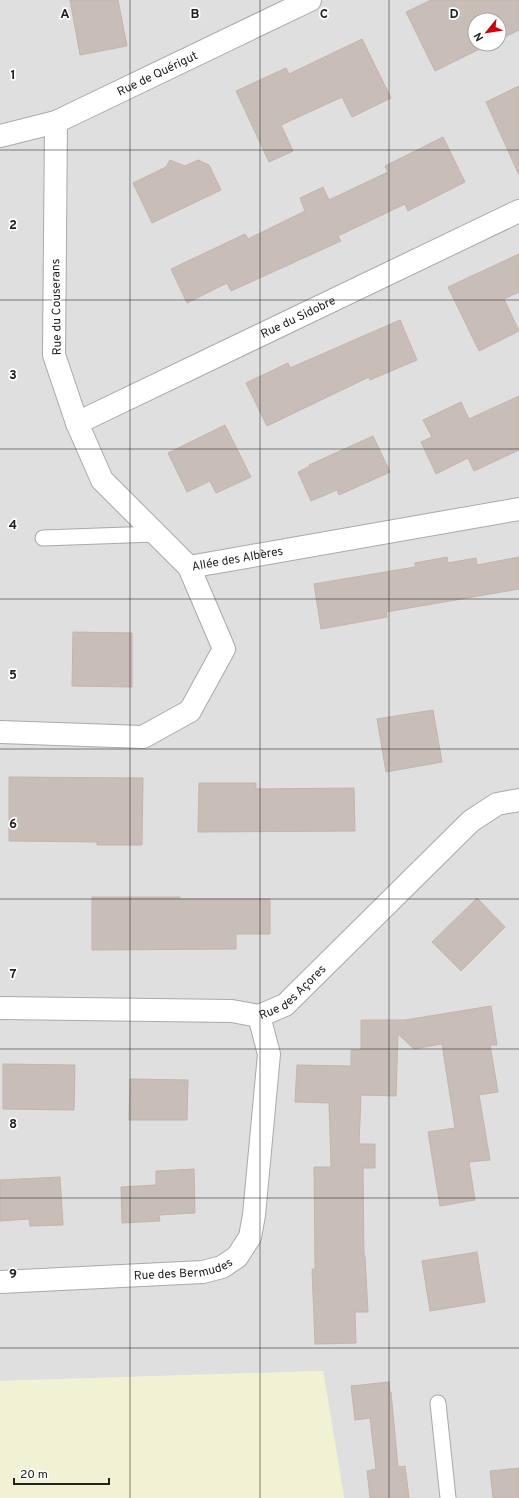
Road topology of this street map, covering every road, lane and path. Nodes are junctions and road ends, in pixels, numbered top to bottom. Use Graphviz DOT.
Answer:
graph roads {
  1 [pos="310,0"];
  2 [pos="56,122"];
  3 [pos="0,136"];
  4 [pos="519,212"];
  5 [pos="77,423"];
  6 [pos="519,509"];
  7 [pos="155,534"];
  8 [pos="43,538"];
  9 [pos="189,566"];
  10 [pos="0,732"];
  11 [pos="519,800"];
  12 [pos="0,1008"];
  13 [pos="259,1016"];
  14 [pos="0,1282"];
  15 [pos="438,1403"];
  16 [pos="448,1498"];
  1 -- 2 [label="street, Rue de Quérigut"];
  2 -- 3 [label="street, Rue de Quérigut"];
  2 -- 5 [label="street, Rue du Couserans"];
  4 -- 5 [label="street, Rue du Sidobre"];
  5 -- 7 [label="street, Rue du Couserans"];
  6 -- 9 [label="street, Allée des Albères"];
  7 -- 8 [label="lane"];
  7 -- 9 [label="street, Rue du Couserans"];
  9 -- 10 [label="street, Allée des Albères"];
  11 -- 13 [label="street, Rue des Açores"];
  12 -- 13 [label="street, Rue des Açores"];
  13 -- 14 [label="street, Rue des Bermudes"];
  15 -- 16 [label="lane"];
}
